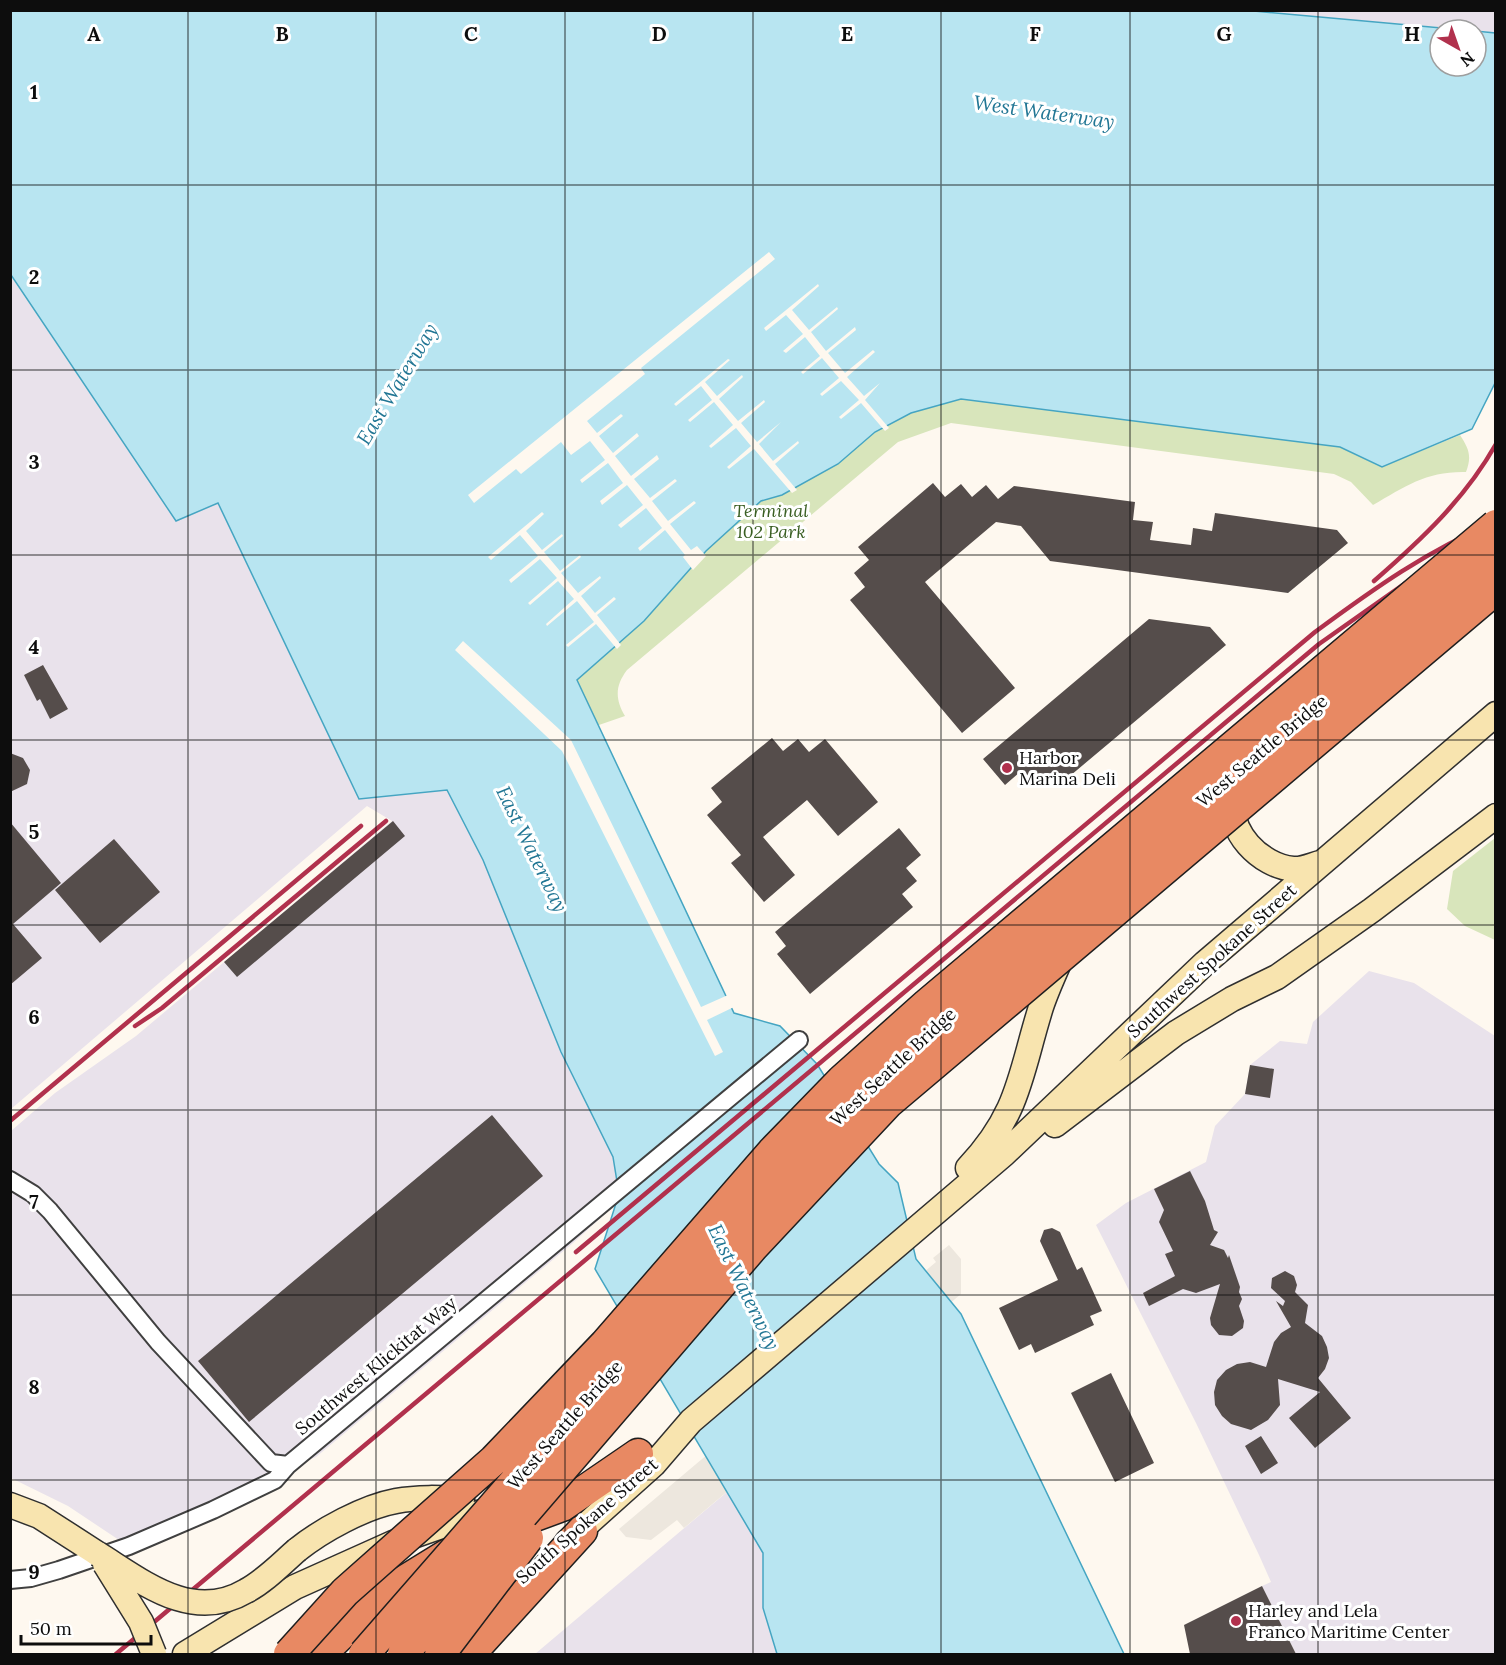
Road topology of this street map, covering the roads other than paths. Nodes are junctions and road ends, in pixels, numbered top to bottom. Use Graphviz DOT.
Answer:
graph roads {
  1 [pos="1496,525"];
  2 [pos="1496,556"];
  3 [pos="1496,571"];
  4 [pos="1496,589"];
  5 [pos="1496,604"];
  6 [pos="1496,714"];
  7 [pos="1242,776"];
  8 [pos="1496,816"];
  9 [pos="1320,863"];
  10 [pos="799,1040"];
  11 [pos="10,1180"];
  12 [pos="934,1215"];
  13 [pos="684,1328"];
  14 [pos="691,1421"];
  15 [pos="638,1454"];
  16 [pos="288,1465"];
  17 [pos="515,1501"];
  18 [pos="10,1505"];
  19 [pos="582,1531"];
  20 [pos="98,1554"];
  21 [pos="10,1580"];
  22 [pos="154,1654"];
  23 [pos="185,1654"];
  24 [pos="289,1654"];
  25 [pos="321,1654"];
  26 [pos="364,1654"];
  27 [pos="403,1654"];
  28 [pos="435,1654"];
  29 [pos="440,1654"];
  30 [pos="470,1654"];
  1 -- 24 [label="highway, bridge"];
  2 -- 26 [label="highway, West Seattle Bridge, bridge"];
  3 -- 7 [label="main road"];
  4 -- 13 [label="highway, West Seattle Bridge, bridge"];
  5 -- 7 [label="main road"];
  6 -- 9 [label="main road, Southwest Spokane Street"];
  7 -- 9 [label="main road"];
  7 -- 12 [label="main road"];
  8 -- 12 [label="main road"];
  9 -- 12 [label="main road, Southwest Spokane Street"];
  10 -- 16 [label="street, Southwest Klickitat Way"];
  11 -- 16 [label="street"];
  12 -- 14 [label="main road, Southwest Spokane Street"];
  13 -- 27 [label="highway, West Seattle Bridge, bridge"];
  13 -- 29 [label="highway, bridge"];
  14 -- 15 [label="main road, South Spokane Street"];
  14 -- 19 [label="main road, South Spokane Street"];
  15 -- 17 [label="main road, South Spokane Street"];
  15 -- 25 [label="highway"];
  16 -- 21 [label="street, Southwest Klickitat Way"];
  17 -- 20 [label="main road, bridge"];
  17 -- 23 [label="main road, South Spokane Street"];
  18 -- 20 [label="main road"];
  19 -- 28 [label="main road, South Spokane Street"];
  19 -- 30 [label="highway"];
  20 -- 22 [label="main road, bridge"];
}
